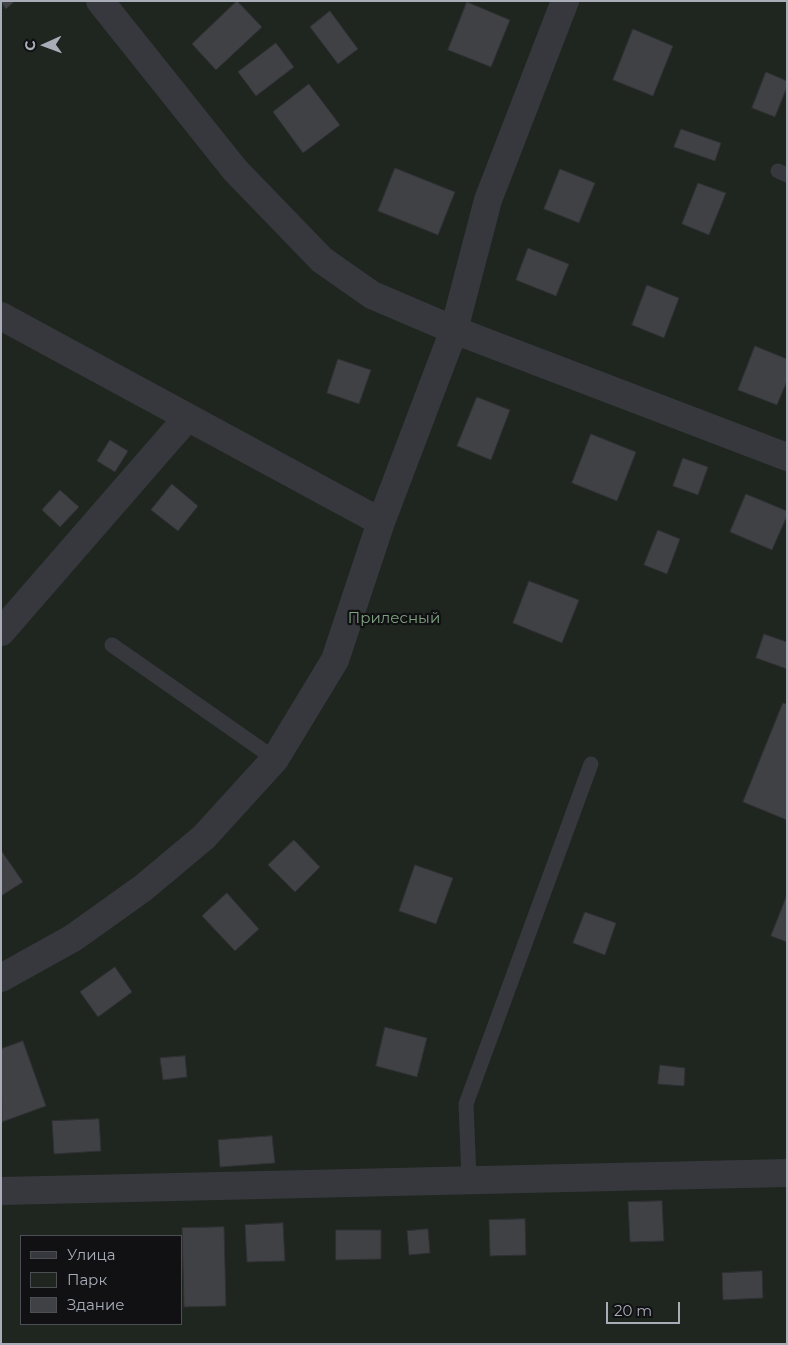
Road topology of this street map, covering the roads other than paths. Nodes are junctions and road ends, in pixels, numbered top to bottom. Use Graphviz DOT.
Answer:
graph roads {
  1 [pos="100,1"];
  2 [pos="565,1"];
  3 [pos="1,316"];
  4 [pos="454,330"];
  5 [pos="187,418"];
  6 [pos="787,457"];
  7 [pos="382,522"];
  8 [pos="1,632"];
  9 [pos="112,645"];
  10 [pos="274,759"];
  11 [pos="591,764"];
  12 [pos="1,978"];
  13 [pos="787,1173"];
  14 [pos="469,1180"];
  15 [pos="1,1191"];
  1 -- 4 [label="street"];
  2 -- 4 [label="street"];
  3 -- 5 [label="street"];
  4 -- 6 [label="street"];
  4 -- 7 [label="street"];
  5 -- 7 [label="street"];
  5 -- 8 [label="street"];
  7 -- 10 [label="street"];
  9 -- 10 [label="lane"];
  10 -- 12 [label="street"];
  11 -- 14 [label="lane"];
  13 -- 14 [label="street"];
  14 -- 15 [label="street"];
}
